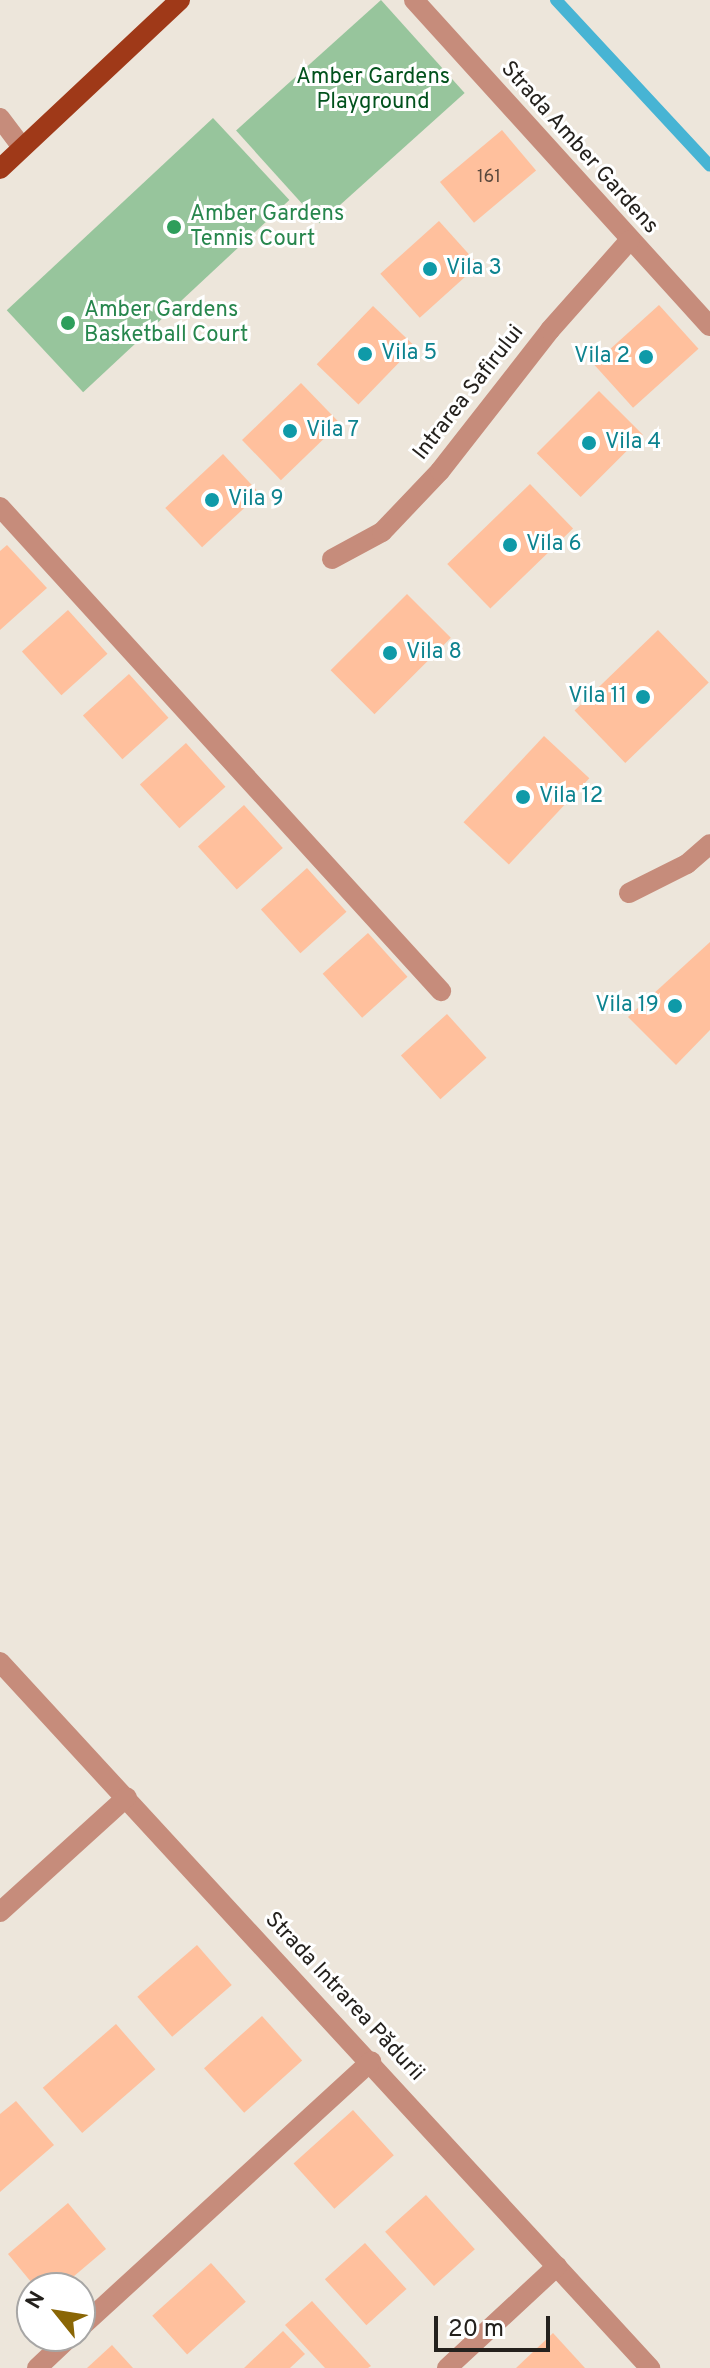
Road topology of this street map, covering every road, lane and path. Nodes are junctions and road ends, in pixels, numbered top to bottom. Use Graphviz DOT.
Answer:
graph roads {
  1 [pos="180,0"];
  2 [pos="414,0"];
  3 [pos="0,118"];
  4 [pos="22,147"];
  5 [pos="0,169"];
  6 [pos="630,240"];
  7 [pos="710,326"];
  8 [pos="0,507"];
  9 [pos="332,559"];
  10 [pos="710,844"];
  11 [pos="629,893"];
  12 [pos="441,991"];
  13 [pos="0,1662"];
  14 [pos="127,1797"];
  15 [pos="0,1912"];
  16 [pos="371,2061"];
  17 [pos="557,2266"];
  18 [pos="96,2313"];
  19 [pos="54,2352"];
  20 [pos="37,2368"];
  21 [pos="447,2368"];
  22 [pos="650,2368"];
  1 -- 4 [label="main road"];
  2 -- 6 [label="street, Strada Amber Gardens"];
  3 -- 4 [label="street"];
  4 -- 5 [label="main road"];
  6 -- 7 [label="street, Strada Amber Gardens"];
  6 -- 9 [label="street, Intrarea Safirului"];
  8 -- 12 [label="street"];
  10 -- 11 [label="street"];
  13 -- 14 [label="street, Strada Intrarea Pădurii"];
  14 -- 15 [label="street"];
  14 -- 16 [label="street, Strada Intrarea Pădurii"];
  16 -- 17 [label="street, Strada Intrarea Pădurii"];
  16 -- 18 [label="street"];
  17 -- 21 [label="street"];
  17 -- 22 [label="street, Strada Intrarea Pădurii"];
  19 -- 20 [label="street"];
}
